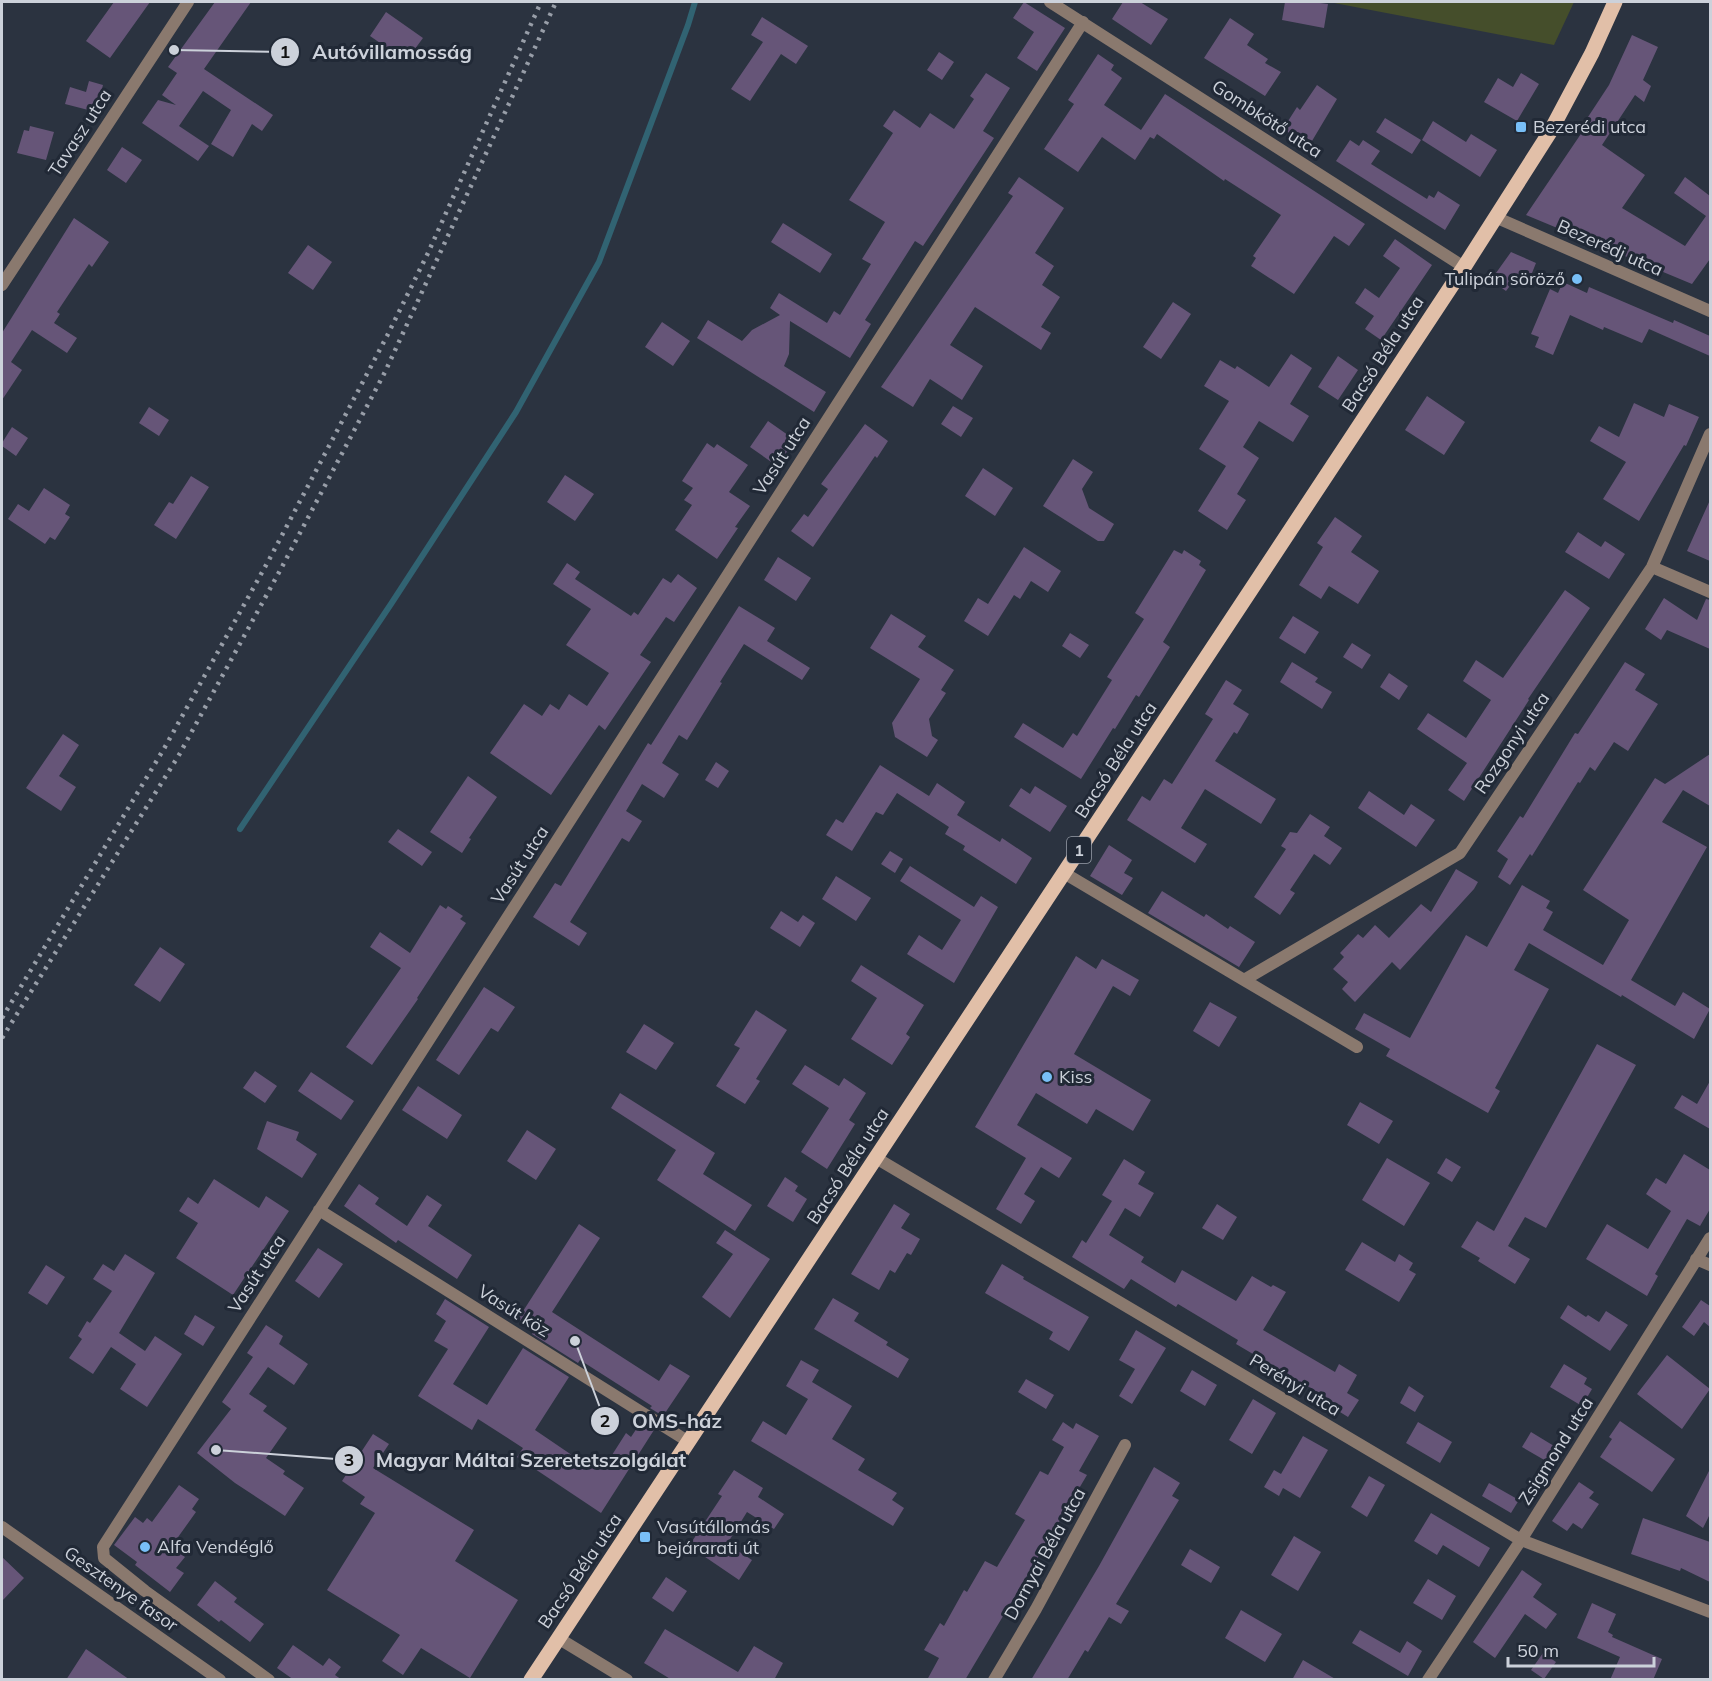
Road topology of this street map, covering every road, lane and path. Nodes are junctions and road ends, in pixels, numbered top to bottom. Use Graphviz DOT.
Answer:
graph roads {
  1 [pos="188,2"];
  2 [pos="1050,2"];
  3 [pos="1615,2"];
  4 [pos="1083,22"];
  5 [pos="1495,217"];
  6 [pos="1464,267"];
  7 [pos="2,285"];
  8 [pos="1709,308"];
  9 [pos="1710,434"];
  10 [pos="1652,567"];
  11 [pos="1710,592"];
  12 [pos="1064,873"];
  13 [pos="1244,980"];
  14 [pos="1356,1047"];
  15 [pos="876,1158"];
  16 [pos="319,1210"];
  17 [pos="1710,1239"];
  18 [pos="1696,1259"];
  19 [pos="1710,1265"];
  20 [pos="689,1442"];
  21 [pos="1125,1444"];
  22 [pos="2,1527"];
  23 [pos="1521,1540"];
  24 [pos="1710,1612"];
  25 [pos="558,1638"];
  26 [pos="220,1680"];
  27 [pos="269,1680"];
  28 [pos="531,1680"];
  29 [pos="627,1680"];
  30 [pos="994,1680"];
  31 [pos="1428,1680"];
  1 -- 7 [label="street, Tavasz utca"];
  2 -- 4 [label="street, Gombkötő utca"];
  3 -- 5 [label="main road, Bacsó Béla utca / 1"];
  4 -- 6 [label="street, Gombkötő utca"];
  4 -- 16 [label="street, Vasút utca"];
  5 -- 6 [label="main road, Bacsó Béla utca / 1"];
  5 -- 8 [label="street, Bezerédj utca"];
  6 -- 12 [label="main road, Bacsó Béla utca / 1"];
  9 -- 10 [label="street, Rozgonyi utca"];
  10 -- 11 [label="street"];
  10 -- 13 [label="street, Rozgonyi utca"];
  12 -- 13 [label="street"];
  12 -- 15 [label="main road, Bacsó Béla utca / 1"];
  13 -- 14 [label="street"];
  15 -- 20 [label="main road, Bacsó Béla utca / 1"];
  15 -- 23 [label="street, Perényi utca"];
  16 -- 20 [label="street, Vasút köz"];
  16 -- 27 [label="street, Vasút utca"];
  17 -- 18 [label="street, Zsigmond utca"];
  18 -- 19 [label="street"];
  18 -- 23 [label="street, Zsigmond utca"];
  20 -- 25 [label="main road, Bacsó Béla utca / 1"];
  21 -- 30 [label="street, Dornyai Béla utca"];
  22 -- 26 [label="street, Gesztenye fasor"];
  23 -- 24 [label="street, Perényi utca"];
  23 -- 31 [label="street, Zsigmond utca"];
  25 -- 28 [label="main road, Bacsó Béla utca / 1"];
  25 -- 29 [label="street"];
}
